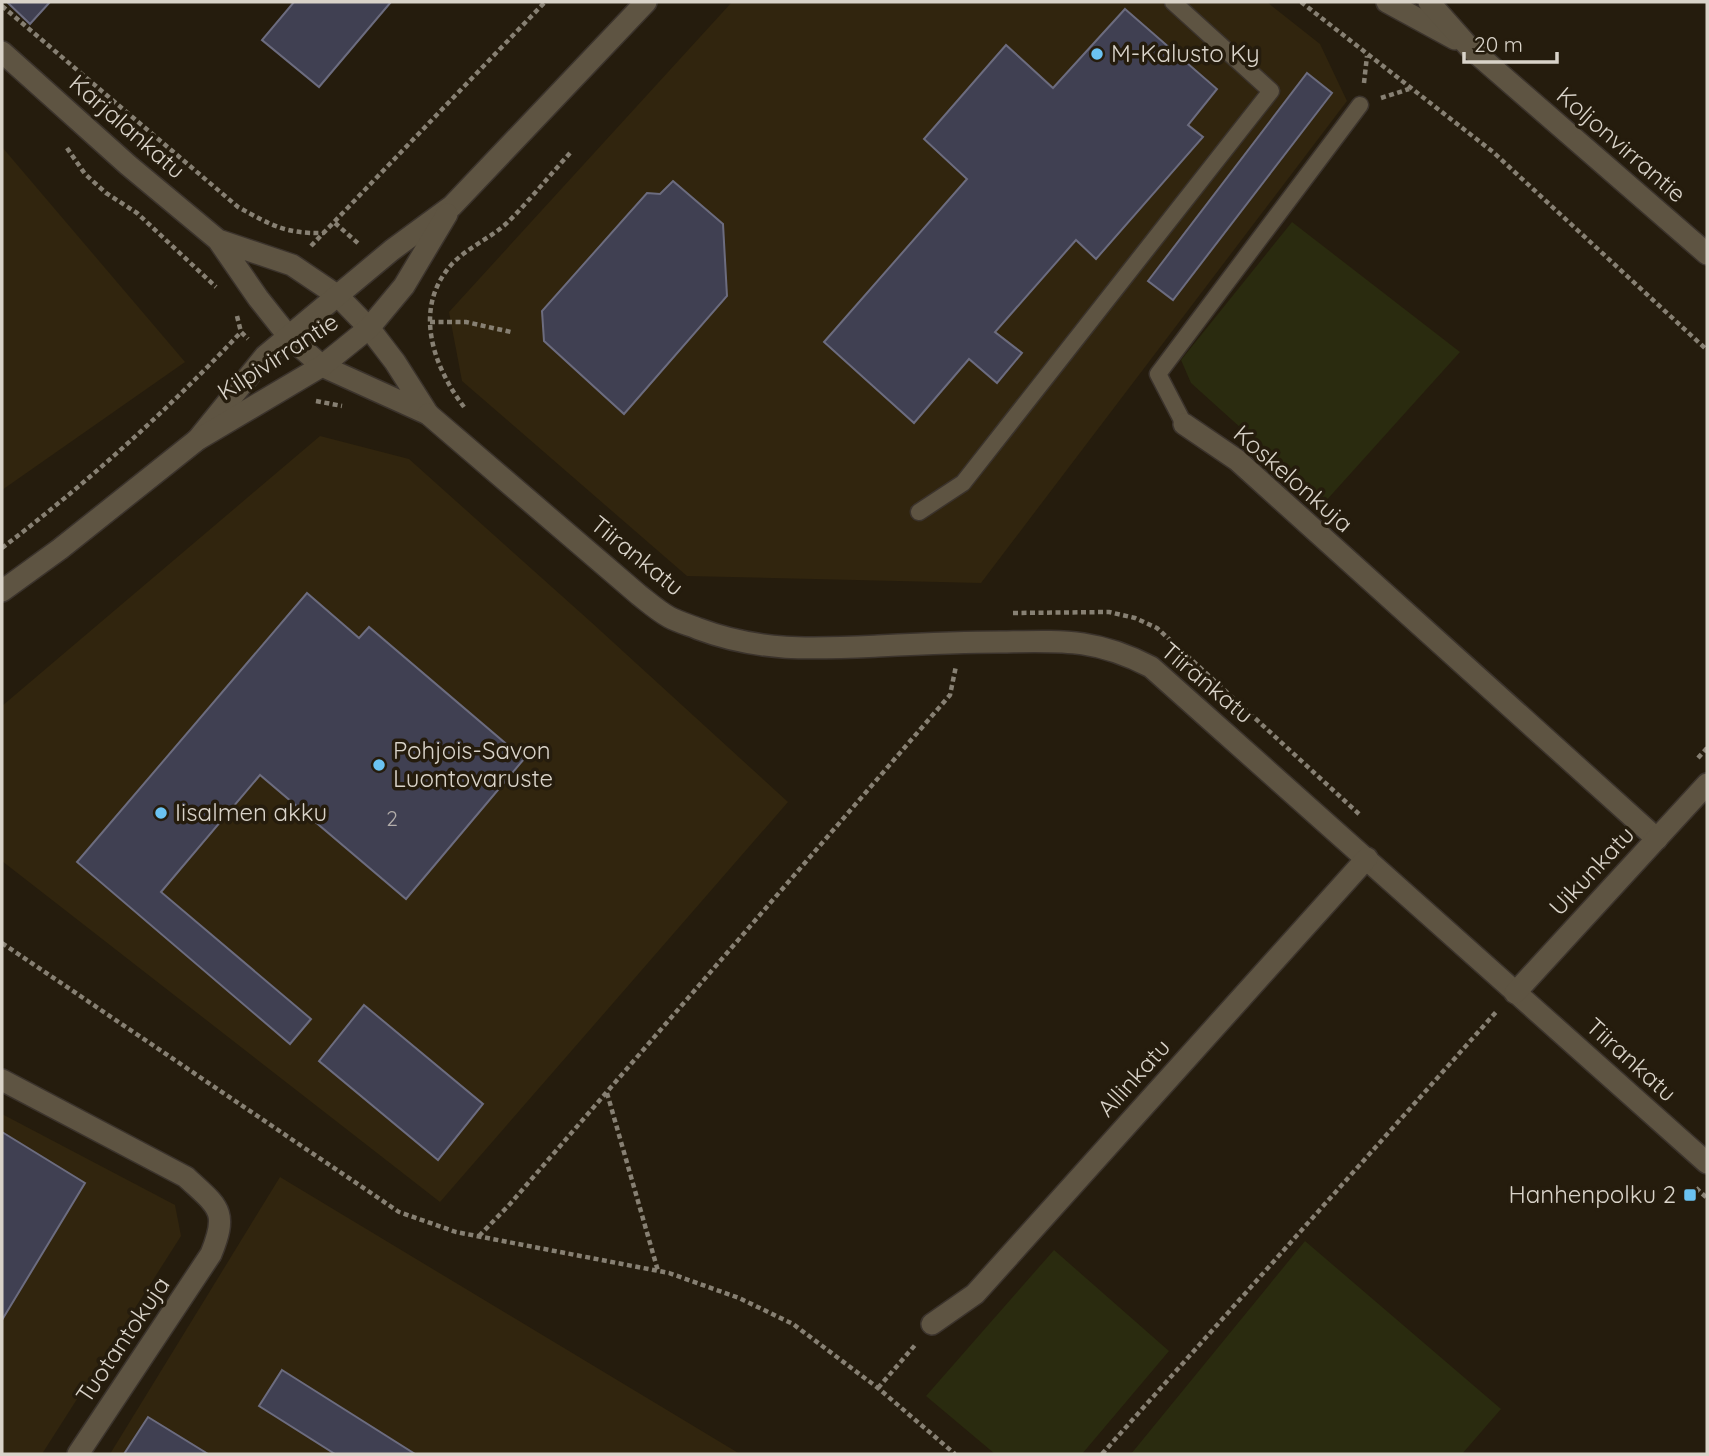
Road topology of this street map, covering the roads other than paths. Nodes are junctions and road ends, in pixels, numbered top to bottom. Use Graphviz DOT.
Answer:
graph roads {
  1 [pos="646,2"];
  2 [pos="1173,2"];
  3 [pos="1387,2"];
  4 [pos="1429,2"];
  5 [pos="1469,47"];
  6 [pos="2,52"];
  7 [pos="1360,105"];
  8 [pos="452,206"];
  9 [pos="218,240"];
  10 [pos="1707,254"];
  11 [pos="338,296"];
  12 [pos="369,328"];
  13 [pos="289,337"];
  14 [pos="322,366"];
  15 [pos="428,414"];
  16 [pos="1184,424"];
  17 [pos="197,440"];
  18 [pos="919,512"];
  19 [pos="2,591"];
  20 [pos="1707,784"];
  21 [pos="1657,839"];
  22 [pos="1367,858"];
  23 [pos="1515,993"];
  24 [pos="2,1080"];
  25 [pos="1707,1163"];
  26 [pos="932,1324"];
  27 [pos="78,1454"];
  1 -- 8 [label="street, Kilpivirrantie"];
  2 -- 18 [label="lane"];
  3 -- 5 [label="street"];
  4 -- 5 [label="street"];
  5 -- 10 [label="street, Koljonvirrantie"];
  6 -- 9 [label="street, Karjalankatu"];
  7 -- 16 [label="lane, Koskelonkuja"];
  8 -- 11 [label="street, Kilpivirrantie"];
  8 -- 12 [label="street, Kilpivirrantie"];
  9 -- 11 [label="street, Karjalankatu"];
  9 -- 13 [label="street, Karjalankatu"];
  11 -- 12 [label="street, Karjalankatu"];
  11 -- 13 [label="street, Kilpivirrantie"];
  12 -- 14 [label="street, Kilpivirrantie"];
  12 -- 15 [label="street, Tiirankatu"];
  13 -- 14 [label="street, Tiirankatu"];
  13 -- 17 [label="street, Kilpivirrantie"];
  14 -- 15 [label="street, Tiirankatu"];
  14 -- 17 [label="street, Kilpivirrantie"];
  15 -- 22 [label="street, Tiirankatu"];
  16 -- 21 [label="street, Koskelonkuja"];
  17 -- 19 [label="street, Kilpivirrantie"];
  20 -- 21 [label="street, Uikunkatu"];
  21 -- 23 [label="street, Uikunkatu"];
  22 -- 23 [label="street, Tiirankatu"];
  22 -- 26 [label="street, Allinkatu"];
  23 -- 25 [label="street, Tiirankatu"];
  24 -- 27 [label="street, Tuotantokuja"];
}
